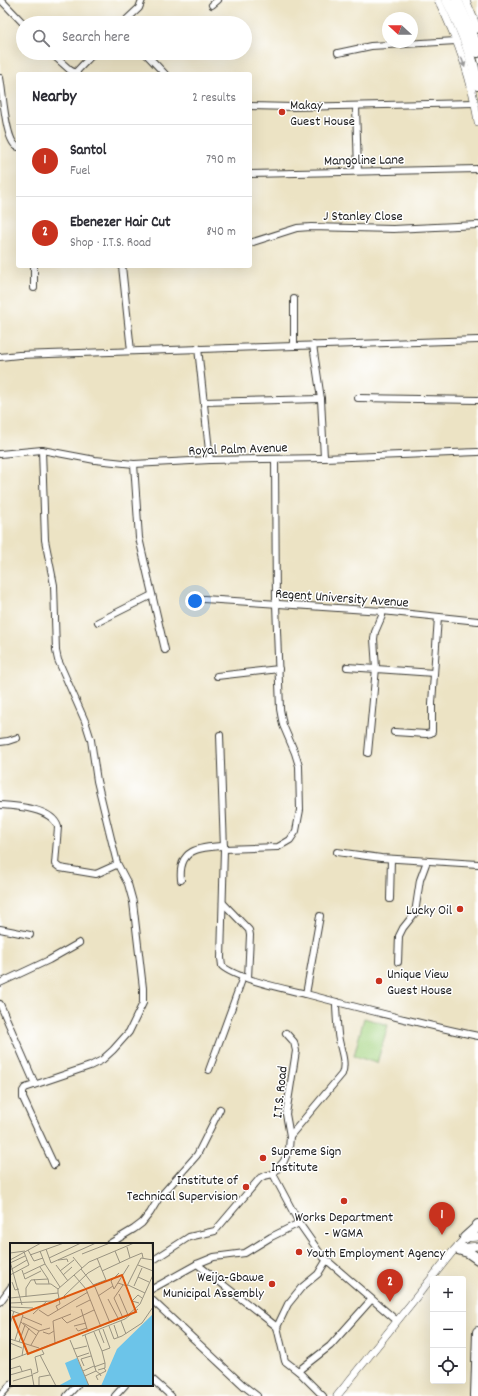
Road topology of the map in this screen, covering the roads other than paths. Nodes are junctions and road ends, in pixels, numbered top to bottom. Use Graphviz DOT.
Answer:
graph roads {
  1 [pos="1,0"];
  2 [pos="142,0"];
  3 [pos="218,0"];
  4 [pos="438,0"];
  5 [pos="447,0"];
  6 [pos="457,0"];
  7 [pos="466,0"];
  8 [pos="212,5"];
  9 [pos="16,16"];
  10 [pos="130,16"];
  11 [pos="478,29"];
  12 [pos="456,41"];
  13 [pos="478,52"];
  14 [pos="338,53"];
  15 [pos="59,60"];
  16 [pos="88,60"];
  17 [pos="152,60"];
  18 [pos="74,72"];
  19 [pos="77,72"];
  20 [pos="163,72"];
  21 [pos="0,78"];
  22 [pos="478,85"];
  23 [pos="475,103"];
  24 [pos="252,106"];
  25 [pos="356,106"];
  26 [pos="478,122"];
  27 [pos="16,146"];
  28 [pos="478,169"];
  29 [pos="358,171"];
  30 [pos="252,174"];
  31 [pos="478,225"];
  32 [pos="252,242"];
  33 [pos="34,268"];
  34 [pos="122,268"];
  35 [pos="34,288"];
  36 [pos="294,299"];
  37 [pos="478,340"];
  38 [pos="294,345"];
  39 [pos="313,345"];
  40 [pos="198,348"];
  41 [pos="131,351"];
  42 [pos="0,357"];
  43 [pos="358,398"];
  44 [pos="321,399"];
  45 [pos="478,400"];
  46 [pos="204,402"];
  47 [pos="42,450"];
  48 [pos="478,452"];
  49 [pos="0,454"];
  50 [pos="324,458"];
  51 [pos="275,459"];
  52 [pos="210,460"];
  53 [pos="134,464"];
  54 [pos="152,595"];
  55 [pos="204,599"];
  56 [pos="276,604"];
  57 [pos="382,611"];
  58 [pos="438,616"];
  59 [pos="478,621"];
  60 [pos="98,622"];
  61 [pos="165,650"];
  62 [pos="347,667"];
  63 [pos="376,668"];
  64 [pos="279,669"];
  65 [pos="434,673"];
  66 [pos="217,676"];
  67 [pos="394,732"];
  68 [pos="220,735"];
  69 [pos="17,738"];
  70 [pos="0,742"];
  71 [pos="368,753"];
  72 [pos="0,805"];
  73 [pos="224,847"];
  74 [pos="337,852"];
  75 [pos="391,859"];
  76 [pos="427,861"];
  77 [pos="117,863"];
  78 [pos="478,864"];
  79 [pos="181,880"];
  80 [pos="390,899"];
  81 [pos="223,903"];
  82 [pos="320,916"];
  83 [pos="0,930"];
  84 [pos="30,936"];
  85 [pos="79,943"];
  86 [pos="398,962"];
  87 [pos="246,977"];
  88 [pos="0,983"];
  89 [pos="306,994"];
  90 [pos="336,1002"];
  91 [pos="0,1004"];
  92 [pos="286,1033"];
  93 [pos="478,1036"];
  94 [pos="209,1070"];
  95 [pos="35,1084"];
  96 [pos="220,1108"];
  97 [pos="290,1136"];
  98 [pos="54,1165"];
  99 [pos="273,1174"];
  100 [pos="299,1223"];
  101 [pos="478,1224"];
  102 [pos="478,1237"];
  103 [pos="465,1238"];
  104 [pos="111,1243"];
  105 [pos="478,1246"];
  106 [pos="456,1250"];
  107 [pos="478,1259"];
  108 [pos="153,1260"];
  109 [pos="326,1261"];
  110 [pos="197,1264"];
  111 [pos="10,1288"];
  112 [pos="153,1288"];
  113 [pos="371,1300"];
  114 [pos="153,1301"];
  115 [pos="0,1302"];
  116 [pos="396,1320"];
  117 [pos="277,1327"];
  118 [pos="478,1332"];
  119 [pos="298,1371"];
  120 [pos="153,1380"];
  121 [pos="10,1385"];
  122 [pos="76,1386"];
  123 [pos="123,1386"];
  124 [pos="339,1395"];
  125 [pos="0,1396"];
  126 [pos="67,1396"];
  127 [pos="114,1396"];
  128 [pos="171,1396"];
  129 [pos="257,1396"];
  130 [pos="323,1396"];
  131 [pos="476,1396"];
  1 -- 9 [label="street"];
  2 -- 10 [label="street"];
  3 -- 8 [label="street"];
  4 -- 12 [label="street"];
  5 -- 22 [label="highway"];
  6 -- 13 [label="highway"];
  7 -- 11 [label="street"];
  12 -- 14 [label="street"];
  12 -- 23 [label="street, one-way"];
  15 -- 18 [label="street"];
  16 -- 19 [label="street"];
  17 -- 20 [label="street"];
  21 -- 27 [label="street"];
  23 -- 25 [label="street"];
  23 -- 26 [label="street"];
  24 -- 25 [label="street"];
  25 -- 29 [label="street"];
  28 -- 29 [label="street, Mangoline Lane"];
  29 -- 30 [label="street, Mangoline Lane"];
  31 -- 32 [label="street, J Stanley Close"];
  33 -- 35 [label="street"];
  34 -- 41 [label="street"];
  36 -- 38 [label="street"];
  37 -- 39 [label="street"];
  38 -- 39 [label="street"];
  38 -- 40 [label="street"];
  39 -- 44 [label="street"];
  40 -- 41 [label="street"];
  40 -- 46 [label="street"];
  41 -- 42 [label="street"];
  43 -- 45 [label="street"];
  44 -- 46 [label="street"];
  44 -- 50 [label="street"];
  46 -- 52 [label="street"];
  47 -- 49 [label="street, Royal Palm Avenue"];
  47 -- 53 [label="street, Royal Palm Avenue"];
  47 -- 77 [label="street"];
  48 -- 50 [label="street, Royal Palm Avenue"];
  50 -- 51 [label="street, Royal Palm Avenue"];
  51 -- 52 [label="street, Royal Palm Avenue"];
  51 -- 56 [label="street"];
  52 -- 53 [label="street, Royal Palm Avenue"];
  53 -- 54 [label="street"];
  54 -- 60 [label="street"];
  54 -- 61 [label="street"];
  55 -- 56 [label="street, Regent University Avenue"];
  56 -- 57 [label="street, Regent University Avenue"];
  56 -- 64 [label="street"];
  57 -- 58 [label="street, Regent University Avenue"];
  57 -- 63 [label="street"];
  58 -- 59 [label="street, Regent University Avenue"];
  58 -- 65 [label="street"];
  62 -- 63 [label="street"];
  63 -- 65 [label="street"];
  63 -- 71 [label="street"];
  64 -- 66 [label="street"];
  64 -- 73 [label="street"];
  65 -- 67 [label="street"];
  68 -- 73 [label="street"];
  69 -- 70 [label="street"];
  72 -- 77 [label="street"];
  73 -- 79 [label="street"];
  73 -- 81 [label="street"];
  74 -- 75 [label="street"];
  75 -- 76 [label="street"];
  75 -- 80 [label="street"];
  76 -- 78 [label="street"];
  76 -- 86 [label="street"];
  77 -- 95 [label="street"];
  81 -- 87 [label="street"];
  81 -- 87 [label="street"];
  82 -- 89 [label="street"];
  83 -- 84 [label="street"];
  85 -- 88 [label="street"];
  87 -- 89 [label="street"];
  87 -- 94 [label="street"];
  89 -- 90 [label="street"];
  90 -- 93 [label="street"];
  90 -- 97 [label="street"];
  91 -- 95 [label="street"];
  92 -- 97 [label="street, I.T.S. Road"];
  95 -- 98 [label="street"];
  96 -- 104 [label="street"];
  97 -- 99 [label="street, I.T.S. Road"];
  99 -- 100 [label="street"];
  99 -- 108 [label="street"];
  100 -- 109 [label="street"];
  100 -- 110 [label="street"];
  101 -- 103 [label="highway"];
  102 -- 103 [label="street"];
  103 -- 106 [label="street"];
  105 -- 106 [label="street"];
  106 -- 107 [label="highway"];
  106 -- 116 [label="street"];
  109 -- 113 [label="street"];
  109 -- 117 [label="street"];
  110 -- 112 [label="street"];
  110 -- 117 [label="street"];
  111 -- 115 [label="street"];
  113 -- 116 [label="street"];
  113 -- 119 [label="street"];
  114 -- 129 [label="street"];
  116 -- 124 [label="street"];
  117 -- 119 [label="street"];
  118 -- 131 [label="highway"];
  119 -- 130 [label="street"];
  120 -- 128 [label="street"];
  121 -- 125 [label="street"];
  122 -- 126 [label="street"];
  123 -- 127 [label="street"];
}
